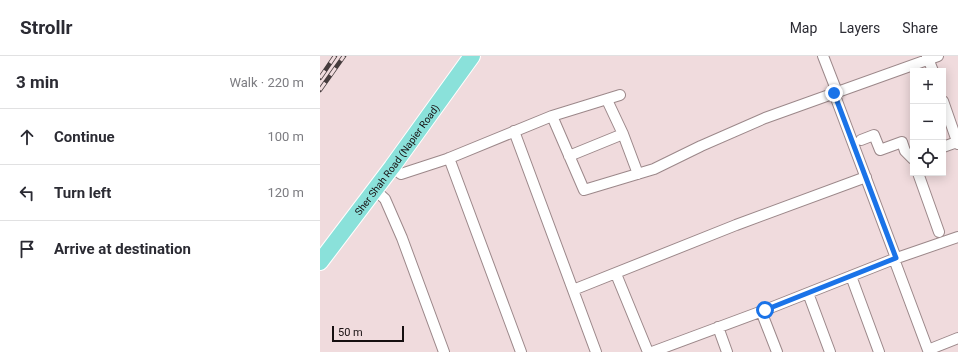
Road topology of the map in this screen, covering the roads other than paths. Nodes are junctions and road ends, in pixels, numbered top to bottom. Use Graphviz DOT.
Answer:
graph roads {
  1 [pos="461,56"];
  2 [pos="472,56"];
  3 [pos="823,56"];
  4 [pos="931,57"];
  5 [pos="932,68"];
  6 [pos="835,92"];
  7 [pos="620,95"];
  8 [pos="607,100"];
  9 [pos="944,104"];
  10 [pos="427,111"];
  11 [pos="552,116"];
  12 [pos="514,131"];
  13 [pos="623,134"];
  14 [pos="861,140"];
  15 [pos="957,143"];
  16 [pos="946,146"];
  17 [pos="569,156"];
  18 [pos="910,156"];
  19 [pos="449,158"];
  20 [pos="392,167"];
  21 [pos="638,174"];
  22 [pos="919,176"];
  23 [pos="866,178"];
  24 [pos="375,190"];
  25 [pos="939,232"];
  26 [pos="958,236"];
  27 [pos="320,250"];
  28 [pos="895,259"];
  29 [pos="320,262"];
  30 [pos="616,274"];
  31 [pos="851,276"];
  32 [pos="573,290"];
  33 [pos="808,293"];
  34 [pos="761,311"];
  35 [pos="718,327"];
  36 [pos="958,338"];
  37 [pos="928,351"];
  38 [pos="444,352"];
  39 [pos="521,352"];
  40 [pos="596,352"];
  41 [pos="648,352"];
  42 [pos="652,352"];
  43 [pos="727,352"];
  44 [pos="777,352"];
  45 [pos="830,352"];
  46 [pos="879,352"];
  1 -- 10 [label="main road, Sher Shah Road (Napier Road)"];
  2 -- 10 [label="main road, Sher Shah Road (Napier Road)"];
  3 -- 6 [label="street"];
  4 -- 5 [label="street"];
  4 -- 6 [label="street"];
  6 -- 21 [label="street"];
  6 -- 23 [label="street"];
  7 -- 8 [label="street"];
  8 -- 11 [label="street"];
  8 -- 13 [label="street"];
  9 -- 15 [label="street"];
  10 -- 20 [label="main road, Sher Shah Road (Napier Road)"];
  10 -- 27 [label="main road, Sher Shah Road (Napier Road)"];
  11 -- 12 [label="street"];
  11 -- 17 [label="street"];
  12 -- 19 [label="street"];
  12 -- 32 [label="street"];
  13 -- 17 [label="street"];
  13 -- 21 [label="street"];
  14 -- 18 [label="street"];
  15 -- 16 [label="street"];
  17 -- 21 [label="street"];
  19 -- 20 [label="street"];
  19 -- 39 [label="street"];
  20 -- 24 [label="main road, Sher Shah Road (Napier Road)"];
  22 -- 25 [label="street"];
  23 -- 28 [label="street"];
  23 -- 30 [label="street"];
  24 -- 29 [label="main road, Sher Shah Road (Napier Road)"];
  24 -- 38 [label="street"];
  26 -- 28 [label="street"];
  28 -- 31 [label="street"];
  28 -- 37 [label="street"];
  30 -- 32 [label="street"];
  30 -- 41 [label="street"];
  31 -- 33 [label="street"];
  31 -- 46 [label="street"];
  32 -- 40 [label="street"];
  33 -- 34 [label="street"];
  33 -- 45 [label="street"];
  34 -- 35 [label="street"];
  34 -- 44 [label="street"];
  35 -- 42 [label="street"];
  35 -- 43 [label="street"];
  36 -- 37 [label="street"];
}
